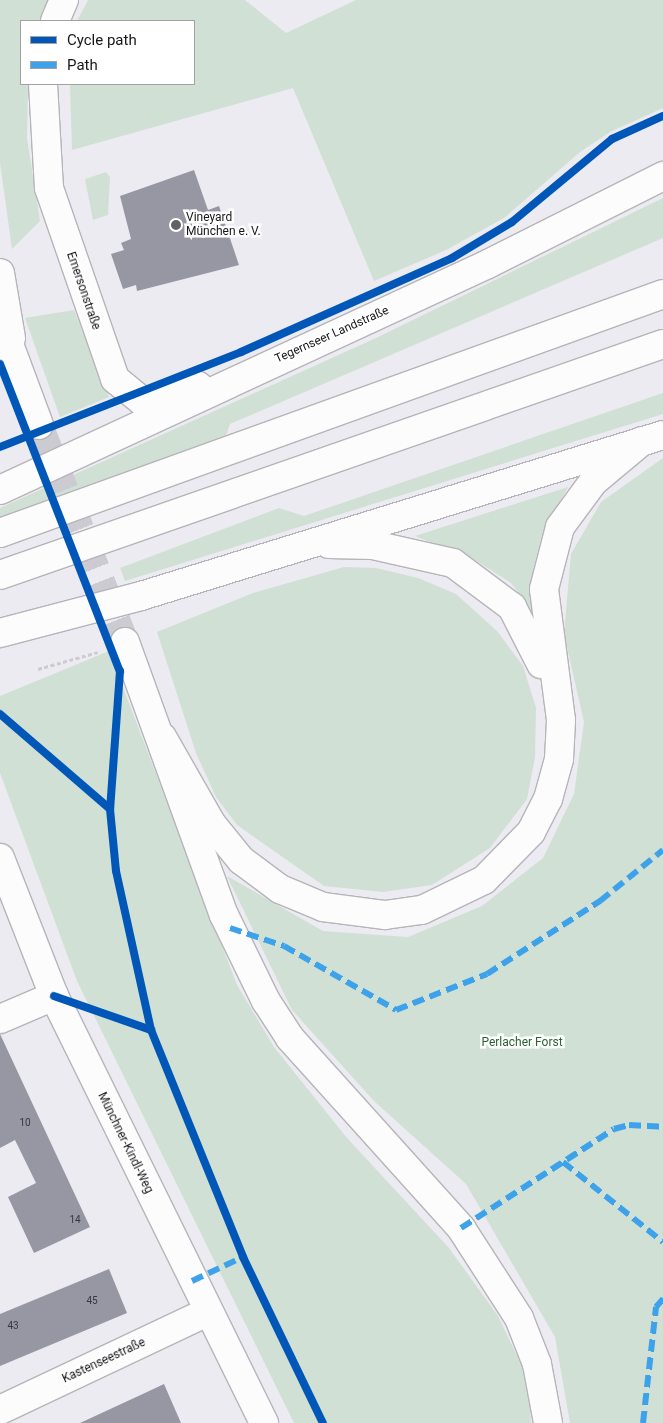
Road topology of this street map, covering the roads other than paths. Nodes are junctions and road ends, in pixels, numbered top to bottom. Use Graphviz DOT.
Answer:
graph roads {
  1 [pos="64,0"];
  2 [pos="55,20"];
  3 [pos="43,85"];
  4 [pos="663,176"];
  5 [pos="0,273"];
  6 [pos="663,294"];
  7 [pos="0,320"];
  8 [pos="663,344"];
  9 [pos="14,357"];
  10 [pos="224,383"];
  11 [pos="39,425"];
  12 [pos="653,438"];
  13 [pos="0,490"];
  14 [pos="0,533"];
  15 [pos="304,544"];
  16 [pos="0,575"];
  17 [pos="0,633"];
  18 [pos="116,646"];
  19 [pos="561,720"];
  20 [pos="162,737"];
  21 [pos="0,858"];
  22 [pos="54,996"];
  23 [pos="0,1019"];
  24 [pos="207,1312"];
  25 [pos="0,1410"];
  26 [pos="264,1423"];
  27 [pos="548,1423"];
  1 -- 2 [label="main road"];
  3 -- 10 [label="main road, Emersonstraße"];
  4 -- 10 [label="main road, Tegernseer Landstraße"];
  5 -- 9 [label="main road"];
  6 -- 14 [label="main road"];
  7 -- 9 [label="main road"];
  8 -- 16 [label="main road"];
  9 -- 11 [label="main road"];
  10 -- 13 [label="main road, Tegernseer Landstraße"];
  12 -- 15 [label="main road"];
  12 -- 19 [label="main road"];
  15 -- 17 [label="main road"];
  15 -- 19 [label="main road"];
  18 -- 20 [label="main road"];
  19 -- 20 [label="main road"];
  20 -- 27 [label="main road"];
  21 -- 22 [label="main road, Münchner-Kindl-Weg"];
  22 -- 23 [label="main road"];
  22 -- 24 [label="main road, Münchner-Kindl-Weg"];
  24 -- 25 [label="main road, Kastenseestraße"];
  24 -- 26 [label="main road, Münchner-Kindl-Weg"];
}
